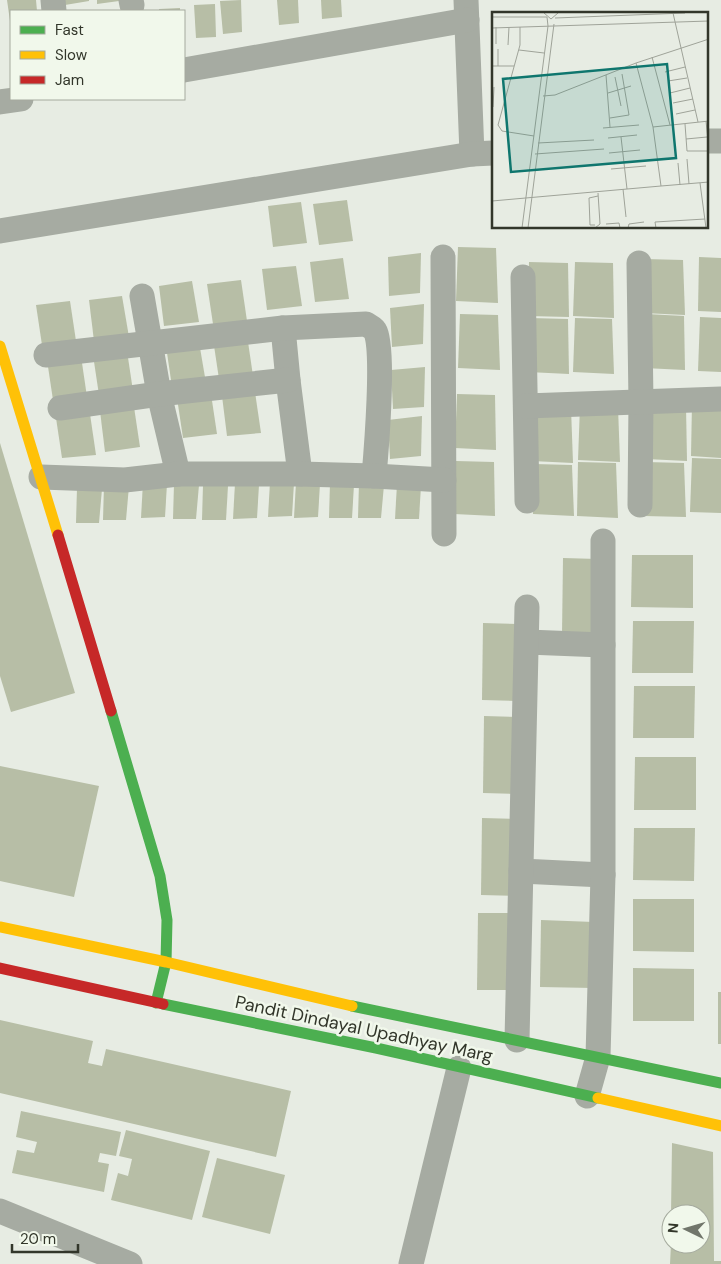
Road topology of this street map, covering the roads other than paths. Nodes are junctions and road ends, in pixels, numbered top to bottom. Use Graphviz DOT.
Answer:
graph roads {
  1 [pos="467,10"];
  2 [pos="185,70"];
  3 [pos="14,100"];
  4 [pos="0,102"];
  5 [pos="708,141"];
  6 [pos="721,141"];
  7 [pos="483,153"];
  8 [pos="0,231"];
  9 [pos="442,257"];
  10 [pos="639,263"];
  11 [pos="523,277"];
  12 [pos="142,296"];
  13 [pos="283,328"];
  14 [pos="149,342"];
  15 [pos="0,346"];
  16 [pos="46,354"];
  17 [pos="288,380"];
  18 [pos="159,394"];
  19 [pos="721,400"];
  20 [pos="641,402"];
  21 [pos="526,406"];
  22 [pos="60,408"];
  23 [pos="178,474"];
  24 [pos="300,474"];
  25 [pos="374,476"];
  26 [pos="41,477"];
  27 [pos="444,480"];
  28 [pos="527,501"];
  29 [pos="640,504"];
  30 [pos="444,534"];
  31 [pos="603,541"];
  32 [pos="527,607"];
  33 [pos="527,642"];
  34 [pos="603,645"];
  35 [pos="521,872"];
  36 [pos="602,874"];
  37 [pos="0,927"];
  38 [pos="166,962"];
  39 [pos="0,968"];
  40 [pos="156,1003"];
  41 [pos="517,1040"];
  42 [pos="598,1057"];
  43 [pos="459,1068"];
  44 [pos="721,1083"];
  45 [pos="587,1096"];
  46 [pos="721,1126"];
  47 [pos="0,1211"];
  48 [pos="130,1264"];
  49 [pos="411,1264"];
  1 -- 2 [label="street"];
  1 -- 7 [label="street"];
  3 -- 4 [label="street"];
  5 -- 6 [label="street"];
  7 -- 8 [label="street"];
  9 -- 27 [label="street"];
  10 -- 20 [label="street"];
  11 -- 21 [label="street"];
  12 -- 14 [label="street"];
  13 -- 14 [label="street"];
  13 -- 17 [label="street"];
  13 -- 25 [label="street"];
  14 -- 16 [label="street"];
  14 -- 18 [label="street"];
  15 -- 26 [label="street"];
  17 -- 18 [label="street"];
  17 -- 24 [label="street"];
  18 -- 22 [label="street"];
  18 -- 23 [label="street"];
  19 -- 20 [label="street"];
  20 -- 21 [label="street"];
  20 -- 29 [label="street"];
  21 -- 28 [label="street"];
  23 -- 24 [label="street"];
  23 -- 26 [label="street"];
  24 -- 25 [label="street"];
  25 -- 27 [label="street"];
  26 -- 38 [label="street"];
  27 -- 30 [label="street"];
  31 -- 34 [label="street"];
  32 -- 33 [label="street"];
  33 -- 34 [label="street"];
  33 -- 35 [label="street"];
  34 -- 36 [label="street"];
  35 -- 36 [label="street"];
  35 -- 41 [label="street"];
  36 -- 42 [label="street"];
  37 -- 38 [label="street, Pandit Dindayal Upadhyay Marg"];
  38 -- 40 [label="street"];
  38 -- 41 [label="street, Pandit Dindayal Upadhyay Marg"];
  39 -- 40 [label="street, Pandit Dindayal Upadhyay Marg"];
  40 -- 43 [label="street, Pandit Dindayal Upadhyay Marg"];
  41 -- 42 [label="street, Pandit Dindayal Upadhyay Marg"];
  42 -- 44 [label="street, Pandit Dindayal Upadhyay Marg"];
  42 -- 45 [label="street"];
  43 -- 45 [label="street, Pandit Dindayal Upadhyay Marg"];
  43 -- 49 [label="street"];
  45 -- 46 [label="street, Pandit Dindayal Upadhyay Marg"];
  47 -- 48 [label="street"];
}
